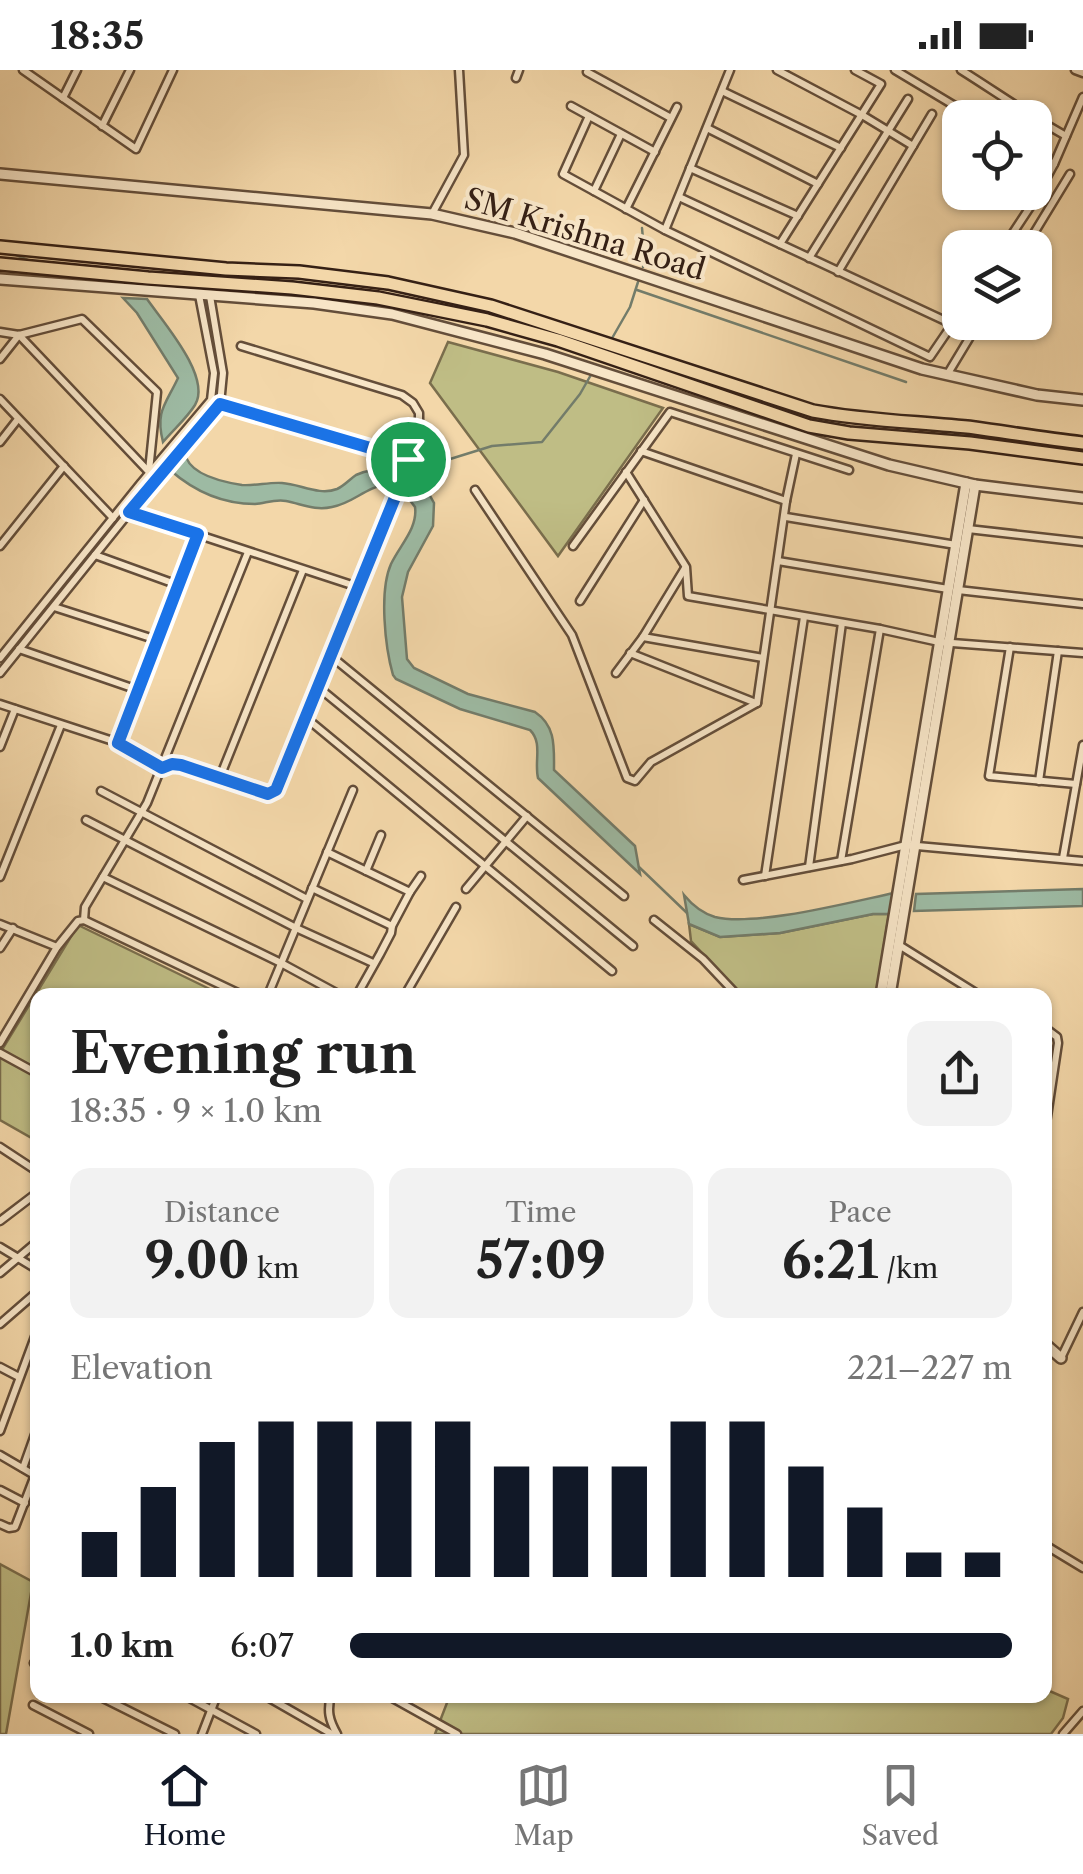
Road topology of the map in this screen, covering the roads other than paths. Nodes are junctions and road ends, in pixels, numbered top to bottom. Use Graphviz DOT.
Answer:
graph roads {
  1 [pos="23,70"];
  2 [pos="77,70"];
  3 [pos="130,70"];
  4 [pos="173,70"];
  5 [pos="460,70"];
  6 [pos="730,70"];
  7 [pos="777,70"];
  8 [pos="855,70"];
  9 [pos="895,70"];
  10 [pos="961,70"];
  11 [pos="1076,70"];
  12 [pos="588,72"];
  13 [pos="1083,73"];
  14 [pos="722,91"];
  15 [pos="1083,97"];
  16 [pos="63,98"];
  17 [pos="908,98"];
  18 [pos="945,100"];
  19 [pos="571,106"];
  20 [pos="677,107"];
  21 [pos="932,114"];
  22 [pos="862,115"];
  23 [pos="589,116"];
  24 [pos="671,118"];
  25 [pos="102,126"];
  26 [pos="707,128"];
  27 [pos="888,131"];
  28 [pos="621,134"];
  29 [pos="1066,136"];
  30 [pos="913,146"];
  31 [pos="841,148"];
  32 [pos="655,152"];
  33 [pos="1054,164"];
  34 [pos="690,168"];
  35 [pos="0,174"];
  36 [pos="1070,174"];
  37 [pos="818,184"];
  38 [pos="594,192"];
  39 [pos="679,197"];
  40 [pos="626,210"];
  41 [pos="432,214"];
  42 [pos="798,216"];
  43 [pos="665,230"];
  44 [pos="1015,230"];
  45 [pos="1036,230"];
  46 [pos="780,244"];
  47 [pos="0,247"];
  48 [pos="808,258"];
  49 [pos="0,264"];
  50 [pos="838,272"];
  51 [pos="0,279"];
  52 [pos="205,296"];
  53 [pos="942,319"];
  54 [pos="0,332"];
  55 [pos="19,335"];
  56 [pos="942,339"];
  57 [pos="968,340"];
  58 [pos="242,346"];
  59 [pos="0,359"];
  60 [pos="670,372"];
  61 [pos="947,375"];
  62 [pos="0,400"];
  63 [pos="1083,400"];
  64 [pos="220,404"];
  65 [pos="18,419"];
  66 [pos="0,442"];
  67 [pos="1083,443"];
  68 [pos="642,451"];
  69 [pos="796,454"];
  70 [pos="1083,458"];
  71 [pos="408,459"];
  72 [pos="64,466"];
  73 [pos="850,470"];
  74 [pos="626,472"];
  75 [pos="149,473"];
  76 [pos="971,484"];
  77 [pos="148,489"];
  78 [pos="475,490"];
  79 [pos="1083,498"];
  80 [pos="644,500"];
  81 [pos="786,501"];
  82 [pos="129,512"];
  83 [pos="786,517"];
  84 [pos="113,518"];
  85 [pos="968,529"];
  86 [pos="198,534"];
  87 [pos="1083,542"];
  88 [pos="956,545"];
  89 [pos="0,546"];
  90 [pos="573,546"];
  91 [pos="248,552"];
  92 [pos="95,554"];
  93 [pos="778,561"];
  94 [pos="686,567"];
  95 [pos="303,570"];
  96 [pos="178,586"];
  97 [pos="358,587"];
  98 [pos="953,589"];
  99 [pos="580,601"];
  100 [pos="1083,604"];
  101 [pos="53,606"];
  102 [pos="772,609"];
  103 [pos="804,617"];
  104 [pos="842,623"];
  105 [pos="880,628"];
  106 [pos="643,637"];
  107 [pos="157,640"];
  108 [pos="944,642"];
  109 [pos="1010,647"];
  110 [pos="20,649"];
  111 [pos="1058,651"];
  112 [pos="630,652"];
  113 [pos="1083,653"];
  114 [pos="330,656"];
  115 [pos="0,658"];
  116 [pos="763,658"];
  117 [pos="0,673"];
  118 [pos="616,673"];
  119 [pos="318,687"];
  120 [pos="138,690"];
  121 [pos="757,703"];
  122 [pos="0,704"];
  123 [pos="15,709"];
  124 [pos="306,717"];
  125 [pos="61,725"];
  126 [pos="118,743"];
  127 [pos="1083,745"];
  128 [pos="0,747"];
  129 [pos="162,768"];
  130 [pos="1081,771"];
  131 [pos="220,777"];
  132 [pos="1039,780"];
  133 [pos="1076,784"];
  134 [pos="101,790"];
  135 [pos="354,790"];
  136 [pos="142,812"];
  137 [pos="527,816"];
  138 [pos="86,820"];
  139 [pos="381,835"];
  140 [pos="125,840"];
  141 [pos="506,842"];
  142 [pos="910,845"];
  143 [pos="327,852"];
  144 [pos="1064,858"];
  145 [pos="1083,860"];
  146 [pos="841,861"];
  147 [pos="486,866"];
  148 [pos="809,868"];
  149 [pos="366,871"];
  150 [pos="421,876"];
  151 [pos="765,876"];
  152 [pos="103,877"];
  153 [pos="0,878"];
  154 [pos="743,880"];
  155 [pos="312,888"];
  156 [pos="466,889"];
  157 [pos="410,892"];
  158 [pos="624,896"];
  159 [pos="307,899"];
  160 [pos="456,908"];
  161 [pos="84,920"];
  162 [pos="654,920"];
  163 [pos="0,924"];
  164 [pos="392,926"];
  165 [pos="13,928"];
  166 [pos="296,928"];
  167 [pos="899,945"];
  168 [pos="633,946"];
  169 [pos="58,947"];
  170 [pos="0,948"];
  171 [pos="373,962"];
  172 [pos="281,963"];
  173 [pos="612,971"];
  174 [pos="956,981"];
  175 [pos="33,988"];
  176 [pos="227,988"];
  177 [pos="271,988"];
  178 [pos="327,988"];
  179 [pos="360,988"];
  180 [pos="409,988"];
  181 [pos="730,988"];
  182 [pos="882,988"];
  183 [pos="891,988"];
  184 [pos="955,988"];
  185 [pos="968,988"];
  186 [pos="30,993"];
  187 [pos="1052,1033"];
  188 [pos="0,1043"];
  189 [pos="0,1054"];
  190 [pos="30,1070"];
  191 [pos="1052,1083"];
  192 [pos="0,1147"];
  193 [pos="30,1167"];
  194 [pos="30,1198"];
  195 [pos="0,1221"];
  196 [pos="0,1246"];
  197 [pos="30,1248"];
  198 [pos="18,1258"];
  199 [pos="30,1265"];
  200 [pos="0,1273"];
  201 [pos="30,1298"];
  202 [pos="1083,1312"];
  203 [pos="0,1324"];
  204 [pos="30,1348"];
  205 [pos="1052,1353"];
  206 [pos="1061,1358"];
  207 [pos="0,1367"];
  208 [pos="18,1377"];
  209 [pos="2,1413"];
  210 [pos="0,1431"];
  211 [pos="30,1448"];
  212 [pos="0,1455"];
  213 [pos="23,1468"];
  214 [pos="30,1472"];
  215 [pos="0,1490"];
  216 [pos="30,1491"];
  217 [pos="25,1503"];
  218 [pos="0,1524"];
  219 [pos="1052,1549"];
  220 [pos="1083,1568"];
  221 [pos="113,1703"];
  222 [pos="199,1703"];
  223 [pos="213,1703"];
  224 [pos="278,1703"];
  225 [pos="329,1703"];
  226 [pos="401,1703"];
  227 [pos="32,1705"];
  228 [pos="211,1709"];
  229 [pos="1083,1710"];
  230 [pos="88,1734"];
  231 [pos="175,1734"];
  232 [pos="202,1734"];
  233 [pos="256,1734"];
  234 [pos="334,1734"];
  235 [pos="457,1734"];
  236 [pos="1063,1734"];
  1 -- 16 [label="street"];
  2 -- 16 [label="street"];
  3 -- 25 [label="street"];
  4 -- 25 [label="street"];
  5 -- 41 [label="street"];
  6 -- 14 [label="street"];
  7 -- 22 [label="street"];
  8 -- 22 [label="street"];
  9 -- 18 [label="street"];
  10 -- 29 [label="street"];
  11 -- 13 [label="street"];
  12 -- 24 [label="street"];
  14 -- 26 [label="street"];
  14 -- 31 [label="street"];
  15 -- 29 [label="street"];
  16 -- 25 [label="street"];
  17 -- 27 [label="street"];
  19 -- 23 [label="street"];
  20 -- 24 [label="street"];
  21 -- 30 [label="street"];
  22 -- 27 [label="street"];
  22 -- 31 [label="street"];
  23 -- 28 [label="street"];
  23 -- 38 [label="street"];
  24 -- 32 [label="street"];
  26 -- 34 [label="street"];
  26 -- 37 [label="street"];
  27 -- 30 [label="street"];
  27 -- 48 [label="street"];
  28 -- 32 [label="street"];
  28 -- 38 [label="street"];
  29 -- 33 [label="street"];
  30 -- 50 [label="street"];
  31 -- 37 [label="street"];
  32 -- 40 [label="street"];
  33 -- 44 [label="street"];
  34 -- 39 [label="street"];
  34 -- 42 [label="street"];
  35 -- 41 [label="street, SM Krishna Road"];
  36 -- 45 [label="street"];
  37 -- 42 [label="street"];
  38 -- 40 [label="street"];
  39 -- 43 [label="street"];
  39 -- 46 [label="street"];
  40 -- 43 [label="street"];
  41 -- 61 [label="street, SM Krishna Road"];
  42 -- 46 [label="street"];
  43 -- 56 [label="street"];
  46 -- 48 [label="street"];
  47 -- 60 [label="highway"];
  48 -- 50 [label="street"];
  49 -- 60 [label="highway"];
  50 -- 53 [label="street"];
  51 -- 52 [label="street"];
  52 -- 64 [label="street"];
  52 -- 75 [label="street"];
  52 -- 76 [label="street"];
  54 -- 55 [label="street"];
  55 -- 59 [label="street"];
  55 -- 75 [label="street"];
  55 -- 75 [label="street"];
  57 -- 61 [label="street"];
  58 -- 71 [label="street"];
  60 -- 67 [label="highway"];
  60 -- 70 [label="highway"];
  61 -- 63 [label="street, SM Krishna Road"];
  62 -- 65 [label="street"];
  64 -- 71 [label="street"];
  64 -- 77 [label="street"];
  65 -- 66 [label="street"];
  65 -- 72 [label="street"];
  68 -- 69 [label="street"];
  68 -- 74 [label="street"];
  68 -- 81 [label="street"];
  69 -- 73 [label="street"];
  69 -- 81 [label="street"];
  71 -- 97 [label="street"];
  72 -- 84 [label="street"];
  72 -- 89 [label="street"];
  74 -- 80 [label="street"];
  74 -- 90 [label="street"];
  75 -- 77 [label="street"];
  75 -- 84 [label="street"];
  76 -- 79 [label="street"];
  76 -- 85 [label="street"];
  76 -- 88 [label="street"];
  77 -- 82 [label="street"];
  78 -- 121 [label="street"];
  80 -- 94 [label="street"];
  80 -- 99 [label="street"];
  81 -- 83 [label="street"];
  82 -- 86 [label="street"];
  82 -- 92 [label="street"];
  83 -- 88 [label="street"];
  83 -- 93 [label="street"];
  84 -- 115 [label="street"];
  85 -- 87 [label="street"];
  85 -- 98 [label="street"];
  86 -- 91 [label="street"];
  86 -- 96 [label="street"];
  88 -- 98 [label="street"];
  91 -- 95 [label="street"];
  91 -- 129 [label="street"];
  92 -- 96 [label="street"];
  92 -- 101 [label="street"];
  93 -- 98 [label="street"];
  93 -- 102 [label="street"];
  94 -- 102 [label="street"];
  94 -- 106 [label="street"];
  95 -- 97 [label="street"];
  95 -- 131 [label="street"];
  96 -- 107 [label="street"];
  97 -- 114 [label="street"];
  98 -- 100 [label="street"];
  98 -- 108 [label="street"];
  101 -- 107 [label="street"];
  101 -- 110 [label="street"];
  102 -- 103 [label="street"];
  102 -- 116 [label="street"];
  103 -- 104 [label="street"];
  103 -- 151 [label="street"];
  104 -- 105 [label="street"];
  104 -- 148 [label="street"];
  105 -- 108 [label="street"];
  105 -- 146 [label="street"];
  106 -- 112 [label="street"];
  106 -- 116 [label="street"];
  107 -- 120 [label="street"];
  108 -- 109 [label="street"];
  108 -- 142 [label="street"];
  109 -- 111 [label="street"];
  109 -- 132 [label="street"];
  110 -- 117 [label="street"];
  110 -- 120 [label="street"];
  111 -- 113 [label="street"];
  111 -- 132 [label="street"];
  112 -- 118 [label="street"];
  112 -- 121 [label="street"];
  114 -- 119 [label="street"];
  114 -- 137 [label="street"];
  116 -- 121 [label="street"];
  119 -- 124 [label="street"];
  119 -- 141 [label="street"];
  120 -- 126 [label="street"];
  122 -- 123 [label="street"];
  123 -- 125 [label="street"];
  123 -- 128 [label="street"];
  124 -- 131 [label="street"];
  124 -- 147 [label="street"];
  125 -- 126 [label="street"];
  125 -- 153 [label="street"];
  126 -- 129 [label="street"];
  127 -- 130 [label="street"];
  129 -- 131 [label="street"];
  129 -- 136 [label="street"];
  130 -- 133 [label="street"];
  132 -- 133 [label="street"];
  133 -- 144 [label="street"];
  134 -- 136 [label="street"];
  135 -- 143 [label="street"];
  136 -- 140 [label="street"];
  136 -- 159 [label="street"];
  137 -- 141 [label="street"];
  137 -- 158 [label="street"];
  138 -- 140 [label="street"];
  139 -- 149 [label="street"];
  140 -- 152 [label="street"];
  140 -- 166 [label="street"];
  141 -- 147 [label="street"];
  141 -- 168 [label="street"];
  142 -- 144 [label="street"];
  142 -- 146 [label="street"];
  142 -- 167 [label="street"];
  142 -- 182 [label="street"];
  143 -- 149 [label="street"];
  143 -- 155 [label="street"];
  144 -- 145 [label="street"];
  146 -- 148 [label="street"];
  147 -- 156 [label="street"];
  147 -- 173 [label="street"];
  148 -- 151 [label="street"];
  149 -- 157 [label="street"];
  150 -- 157 [label="street"];
  151 -- 154 [label="street"];
  152 -- 161 [label="street"];
  152 -- 172 [label="street"];
  155 -- 159 [label="street"];
  155 -- 164 [label="street"];
  157 -- 164 [label="street"];
  159 -- 166 [label="street"];
  160 -- 180 [label="street"];
  161 -- 169 [label="street"];
  161 -- 176 [label="street"];
  162 -- 181 [label="street"];
  163 -- 165 [label="street"];
  164 -- 171 [label="street"];
  165 -- 169 [label="street"];
  165 -- 170 [label="street"];
  166 -- 171 [label="street"];
  166 -- 172 [label="street"];
  167 -- 174 [label="street"];
  167 -- 183 [label="street"];
  169 -- 175 [label="street"];
  171 -- 179 [label="street"];
  172 -- 177 [label="street"];
  172 -- 178 [label="street"];
  174 -- 184 [label="street"];
  174 -- 185 [label="street"];
  186 -- 188 [label="street"];
  187 -- 191 [label="street"];
  189 -- 190 [label="street"];
  192 -- 193 [label="street"];
  194 -- 195 [label="street"];
  196 -- 198 [label="street"];
  197 -- 198 [label="street"];
  198 -- 199 [label="street"];
  198 -- 200 [label="street"];
  201 -- 203 [label="street"];
  202 -- 206 [label="street"];
  204 -- 208 [label="street"];
  205 -- 206 [label="street"];
  207 -- 208 [label="street"];
  208 -- 209 [label="street"];
  209 -- 210 [label="street"];
  211 -- 213 [label="street"];
  212 -- 213 [label="street"];
  213 -- 214 [label="street"];
  215 -- 217 [label="street"];
  216 -- 217 [label="street"];
  217 -- 218 [label="street"];
  219 -- 220 [label="street"];
  221 -- 231 [label="street"];
  222 -- 228 [label="street"];
  223 -- 228 [label="street"];
  224 -- 234 [label="street"];
  225 -- 234 [label="street"];
  226 -- 235 [label="street"];
  227 -- 230 [label="street"];
  228 -- 232 [label="street"];
  228 -- 233 [label="street"];
  229 -- 236 [label="street"];
}
